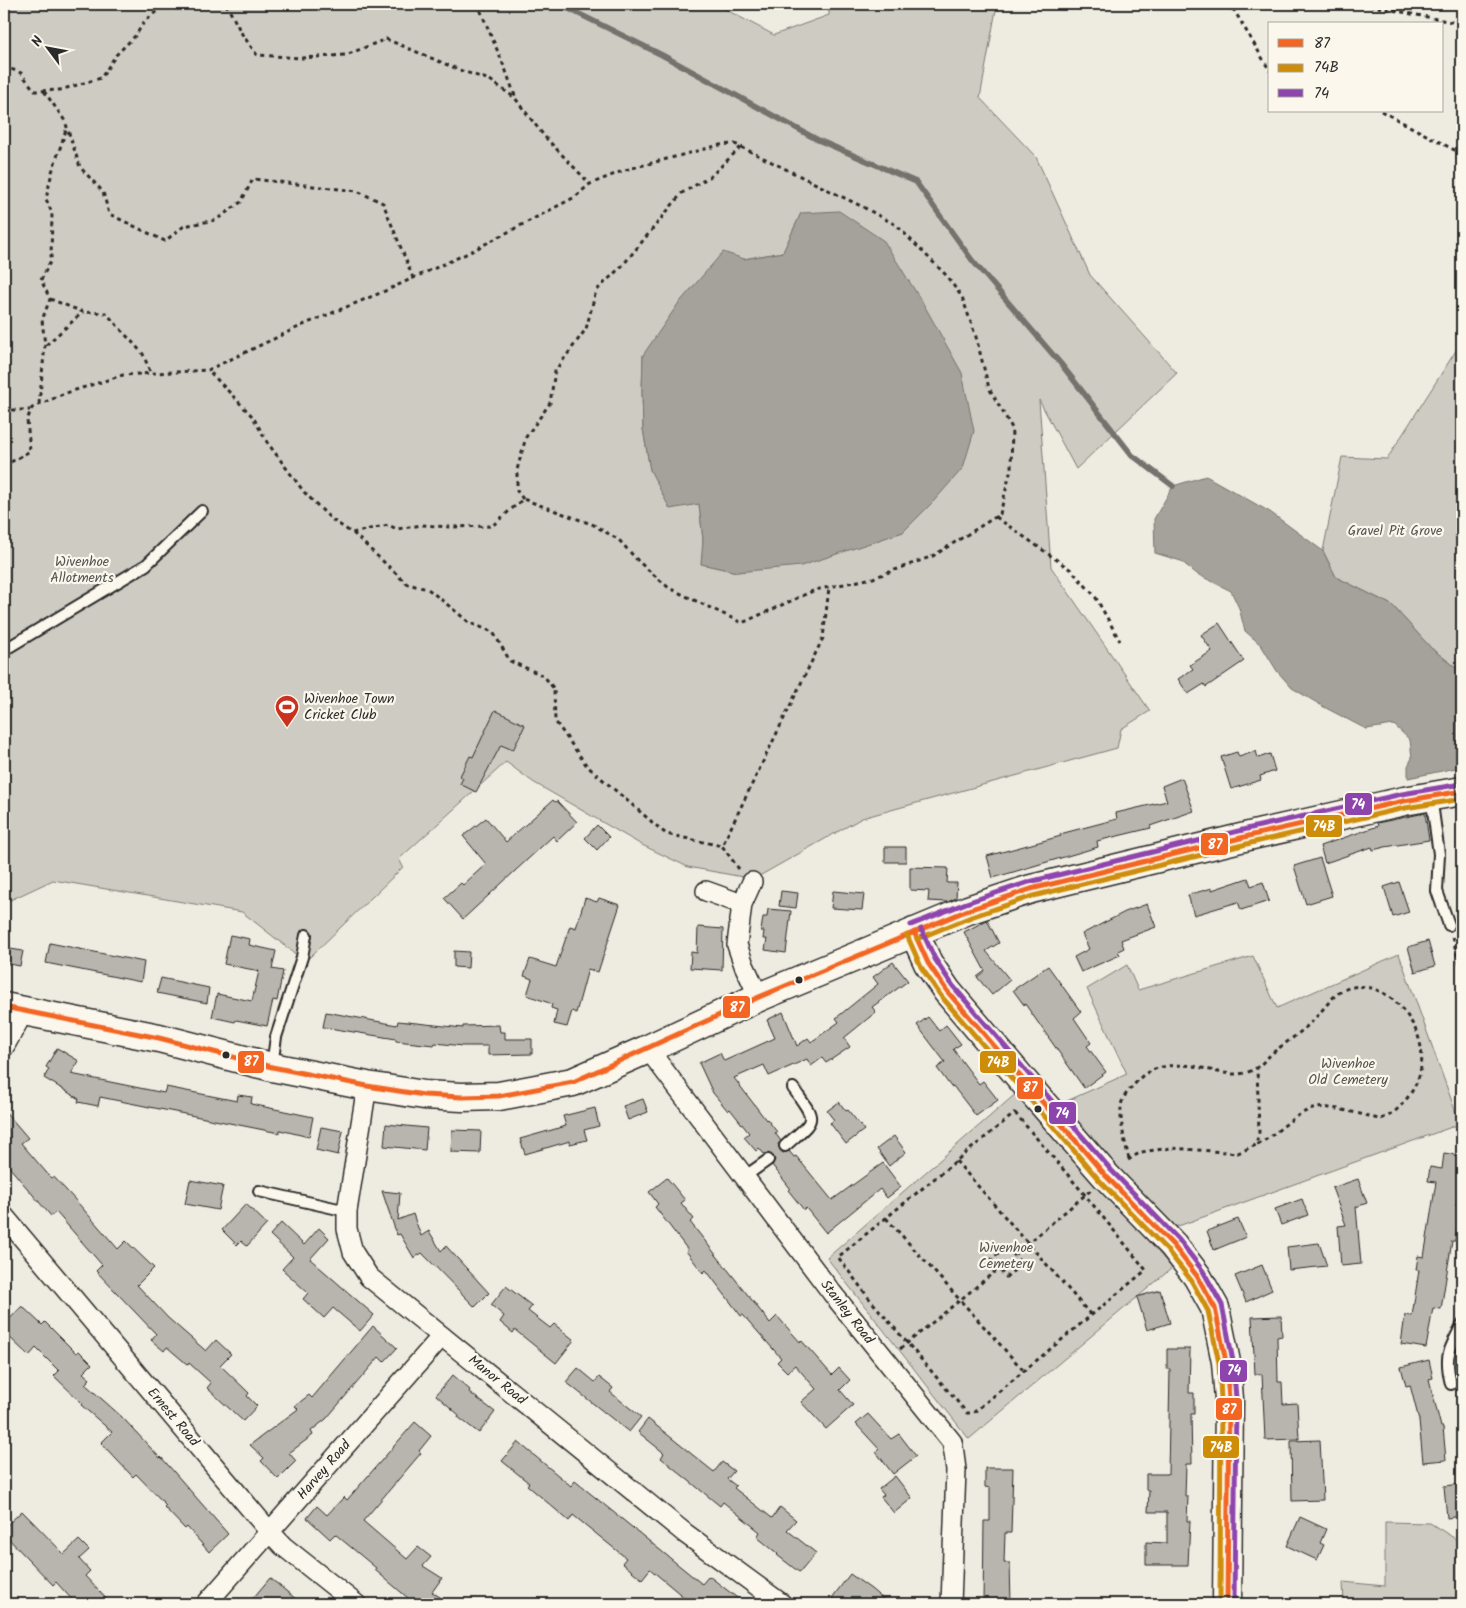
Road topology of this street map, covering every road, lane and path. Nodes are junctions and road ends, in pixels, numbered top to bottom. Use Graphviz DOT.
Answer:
graph roads {
  1 [pos="164,4"];
  2 [pos="226,4"];
  3 [pos="459,4"];
  4 [pos="1217,4"];
  5 [pos="1362,4"];
  6 [pos="1462,24"];
  7 [pos="4,66"];
  8 [pos="1268,68"];
  9 [pos="44,91"];
  10 [pos="515,98"];
  11 [pos="1383,112"];
  12 [pos="67,127"];
  13 [pos="741,147"];
  14 [pos="1462,154"];
  15 [pos="590,184"];
  16 [pos="413,278"];
  17 [pos="50,299"];
  18 [pos="83,312"];
  19 [pos="45,345"];
  20 [pos="208,370"];
  21 [pos="151,374"];
  22 [pos="39,405"];
  23 [pos="4,408"];
  24 [pos="31,410"];
  25 [pos="4,466"];
  26 [pos="523,499"];
  27 [pos="202,511"];
  28 [pos="996,516"];
  29 [pos="352,533"];
  30 [pos="829,588"];
  31 [pos="1120,641"];
  32 [pos="4,650"];
  33 [pos="1462,791"];
  34 [pos="1431,796"];
  35 [pos="722,846"];
  36 [pos="752,882"];
  37 [pos="706,891"];
  38 [pos="742,904"];
  39 [pos="1449,925"];
  40 [pos="914,932"];
  41 [pos="306,935"];
  42 [pos="1462,970"];
  43 [pos="760,997"];
  44 [pos="12,1009"];
  45 [pos="4,1047"];
  46 [pos="648,1049"];
  47 [pos="272,1067"];
  48 [pos="1257,1068"];
  49 [pos="367,1086"];
  50 [pos="793,1088"];
  51 [pos="1256,1145"];
  52 [pos="785,1146"];
  53 [pos="1129,1159"];
  54 [pos="768,1160"];
  55 [pos="956,1161"];
  56 [pos="1106,1176"];
  57 [pos="744,1177"];
  58 [pos="259,1191"];
  59 [pos="1085,1195"];
  60 [pos="347,1211"];
  61 [pos="4,1216"];
  62 [pos="886,1218"];
  63 [pos="1028,1243"];
  64 [pos="1014,1255"];
  65 [pos="998,1269"];
  66 [pos="960,1300"];
  67 [pos="1091,1315"];
  68 [pos="1462,1324"];
  69 [pos="442,1336"];
  70 [pos="908,1344"];
  71 [pos="886,1361"];
  72 [pos="1024,1371"];
  73 [pos="1451,1384"];
  74 [pos="269,1531"];
  75 [pos="206,1604"];
  76 [pos="356,1604"];
  77 [pos="782,1604"];
  78 [pos="951,1604"];
  79 [pos="1227,1604"];
  1 -- 9 [label="path"];
  2 -- 10 [label="path"];
  3 -- 10 [label="path"];
  4 -- 8 [label="path"];
  5 -- 6 [label="path"];
  7 -- 9 [label="path"];
  9 -- 12 [label="path"];
  10 -- 15 [label="path"];
  11 -- 14 [label="path"];
  12 -- 16 [label="path"];
  12 -- 17 [label="path"];
  13 -- 15 [label="path"];
  13 -- 26 [label="path"];
  13 -- 28 [label="path"];
  15 -- 16 [label="path"];
  16 -- 20 [label="path"];
  17 -- 18 [label="path"];
  17 -- 19 [label="path"];
  18 -- 19 [label="path"];
  18 -- 21 [label="path"];
  19 -- 22 [label="path"];
  20 -- 21 [label="path"];
  20 -- 29 [label="path"];
  21 -- 22 [label="path"];
  22 -- 24 [label="path"];
  23 -- 24 [label="path"];
  24 -- 25 [label="path"];
  26 -- 29 [label="path"];
  26 -- 30 [label="path"];
  27 -- 32 [label="lane"];
  28 -- 30 [label="path"];
  28 -- 31 [label="path"];
  29 -- 35 [label="path"];
  30 -- 35 [label="path"];
  33 -- 34 [label="street"];
  34 -- 39 [label="lane"];
  34 -- 40 [label="street"];
  35 -- 36 [label="path"];
  36 -- 38 [label="street"];
  37 -- 38 [label="street"];
  38 -- 43 [label="street"];
  39 -- 42 [label="path"];
  40 -- 43 [label="street"];
  40 -- 56 [label="street"];
  41 -- 47 [label="lane"];
  43 -- 46 [label="street"];
  44 -- 45 [label="street"];
  44 -- 47 [label="street"];
  46 -- 49 [label="street"];
  46 -- 57 [label="street, Stanley Road"];
  47 -- 49 [label="street"];
  48 -- 51 [label="path"];
  48 -- 51 [label="path"];
  48 -- 53 [label="path"];
  49 -- 60 [label="street, Manor Road"];
  50 -- 52 [label="lane"];
  51 -- 53 [label="path"];
  53 -- 56 [label="path"];
  54 -- 57 [label="lane"];
  55 -- 59 [label="path"];
  55 -- 62 [label="path"];
  55 -- 63 [label="path"];
  56 -- 59 [label="path"];
  56 -- 79 [label="street"];
  57 -- 71 [label="street, Stanley Road"];
  58 -- 60 [label="lane"];
  59 -- 63 [label="path"];
  59 -- 67 [label="path"];
  60 -- 69 [label="street, Manor Road"];
  61 -- 74 [label="street, Ernest Road"];
  62 -- 66 [label="path"];
  62 -- 70 [label="path"];
  63 -- 64 [label="path"];
  63 -- 67 [label="path"];
  64 -- 65 [label="path"];
  64 -- 65 [label="path"];
  65 -- 66 [label="path"];
  66 -- 70 [label="path"];
  66 -- 72 [label="path"];
  67 -- 72 [label="path"];
  68 -- 73 [label="lane"];
  69 -- 74 [label="street, Harvey Road"];
  69 -- 77 [label="street, Manor Road"];
  70 -- 71 [label="path"];
  70 -- 72 [label="path"];
  71 -- 78 [label="street, Stanley Road"];
  74 -- 75 [label="street, Harvey Road"];
  74 -- 76 [label="street, Ernest Road"];
}
